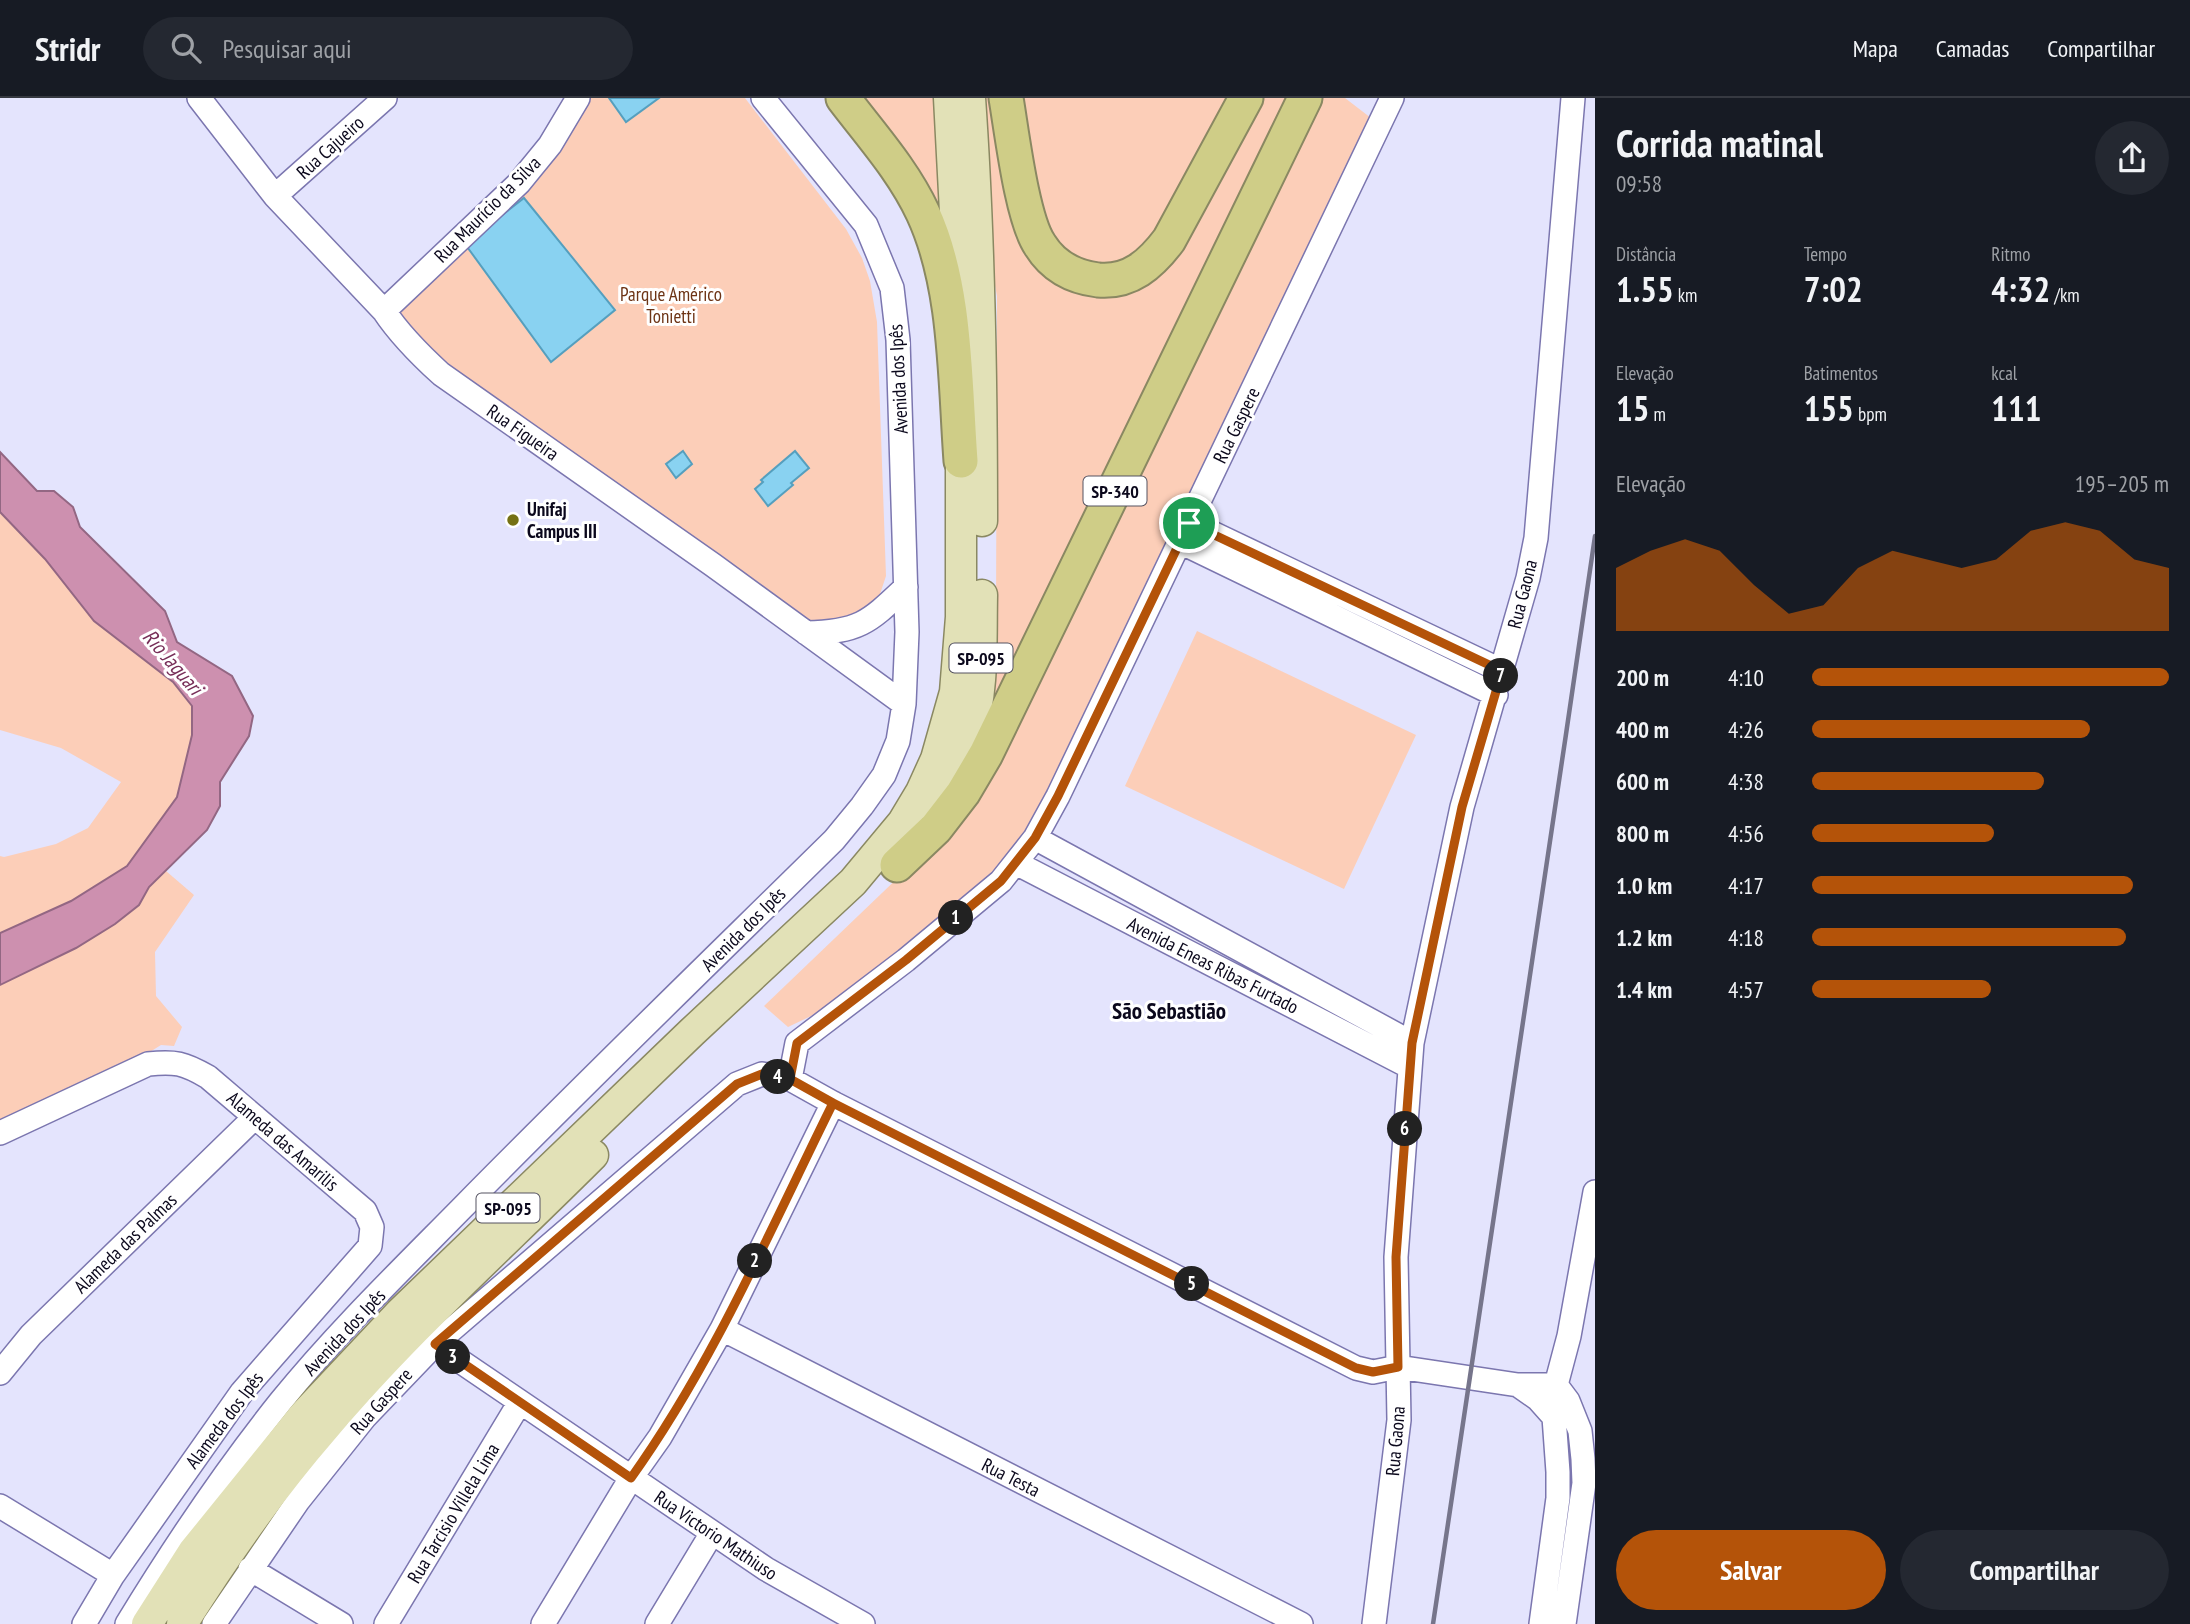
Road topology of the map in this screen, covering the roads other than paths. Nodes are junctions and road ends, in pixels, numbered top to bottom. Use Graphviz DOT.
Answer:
graph roads {
  1 [pos="199,98"];
  2 [pos="385,98"];
  3 [pos="578,98"];
  4 [pos="763,98"];
  5 [pos="843,98"];
  6 [pos="949,98"];
  7 [pos="970,98"];
  8 [pos="1006,98"];
  9 [pos="1246,98"];
  10 [pos="1305,98"];
  11 [pos="1392,98"];
  12 [pos="1573,98"];
  13 [pos="275,196"];
  14 [pos="384,311"];
  15 [pos="961,461"];
  16 [pos="1184,533"];
  17 [pos="906,587"];
  18 [pos="806,633"];
  19 [pos="1502,671"];
  20 [pos="1496,695"];
  21 [pos="904,704"];
  22 [pos="1035,838"];
  23 [pos="1016,863"];
  24 [pos="897,865"];
  25 [pos="1412,1043"];
  26 [pos="1410,1067"];
  27 [pos="790,1079"];
  28 [pos="833,1103"];
  29 [pos="254,1117"];
  30 [pos="0,1133"];
  31 [pos="1595,1192"];
  32 [pos="372,1227"];
  33 [pos="722,1329"];
  34 [pos="435,1344"];
  35 [pos="1398,1367"];
  36 [pos="0,1373"];
  37 [pos="1547,1392"];
  38 [pos="520,1402"];
  39 [pos="631,1478"];
  40 [pos="0,1506"];
  41 [pos="712,1532"];
  42 [pos="250,1569"];
  43 [pos="113,1575"];
  44 [pos="833,1617"];
  45 [pos="83,1624"];
  46 [pos="127,1624"];
  47 [pos="147,1624"];
  48 [pos="182,1624"];
  49 [pos="214,1624"];
  50 [pos="341,1624"];
  51 [pos="386,1624"];
  52 [pos="543,1624"];
  53 [pos="657,1624"];
  54 [pos="863,1624"];
  55 [pos="1301,1624"];
  56 [pos="1374,1624"];
  57 [pos="1541,1624"];
  58 [pos="1564,1624"];
  1 -- 13 [label="street, Rua Figueira"];
  2 -- 13 [label="street, Rua Cajueiro"];
  3 -- 14 [label="street, Rua Maurício da Silva"];
  4 -- 17 [label="street, Avenida dos Ipês"];
  5 -- 15 [label="highway"];
  6 -- 15 [label="main road, SP-095"];
  7 -- 24 [label="main road, SP-095"];
  8 -- 9 [label="highway"];
  10 -- 24 [label="highway, SP-340"];
  11 -- 16 [label="street, Rua Gaspere"];
  12 -- 19 [label="street, Rua Gaona"];
  13 -- 14 [label="street, Rua Figueira"];
  14 -- 18 [label="street, Rua Figueira"];
  15 -- 47 [label="main road, SP-095"];
  16 -- 19 [label="street"];
  16 -- 20 [label="street"];
  16 -- 22 [label="street, Rua Gaspere"];
  17 -- 18 [label="street"];
  17 -- 21 [label="street, Avenida dos Ipês"];
  18 -- 21 [label="street, Rua Figueira"];
  19 -- 20 [label="street, Rua Gaona"];
  20 -- 25 [label="street, Rua Gaona"];
  21 -- 46 [label="street, Avenida dos Ipês"];
  22 -- 23 [label="street, Rua Gaspere"];
  22 -- 25 [label="street, Avenida Eneas Ribas Furtado"];
  23 -- 26 [label="street, Avenida Eneas Ribas Furtado"];
  23 -- 27 [label="street, Rua Gaspere"];
  24 -- 48 [label="main road, SP-095"];
  25 -- 26 [label="street, Rua Gaona"];
  26 -- 35 [label="street, Rua Gaona"];
  27 -- 28 [label="street"];
  27 -- 34 [label="street, Rua Gaspere"];
  28 -- 33 [label="street"];
  28 -- 35 [label="street"];
  29 -- 30 [label="street, Alameda das Amarilis"];
  29 -- 32 [label="street, Alameda das Amarilis"];
  29 -- 36 [label="street, Alameda das Palmas"];
  31 -- 37 [label="street"];
  32 -- 43 [label="street, Alameda dos Ipês"];
  33 -- 39 [label="street"];
  33 -- 55 [label="street, Rua Testa"];
  34 -- 38 [label="street, Rua Victorio Mathiuso"];
  34 -- 42 [label="street, Rua Gaspere"];
  35 -- 37 [label="street"];
  35 -- 56 [label="street, Rua Gaona"];
  37 -- 57 [label="street"];
  37 -- 58 [label="street"];
  38 -- 39 [label="street, Rua Victorio Mathiuso"];
  38 -- 51 [label="street, Rua Tarcisio Villela Lima"];
  39 -- 41 [label="street, Rua Victorio Mathiuso"];
  39 -- 52 [label="street"];
  40 -- 43 [label="street"];
  41 -- 44 [label="street, Rua Victorio Mathiuso"];
  41 -- 53 [label="street"];
  42 -- 49 [label="street, Rua Gaspere"];
  42 -- 50 [label="street"];
  43 -- 45 [label="street, Alameda dos Ipês"];
  44 -- 54 [label="street, Rua Victorio Mathiuso"];
}
